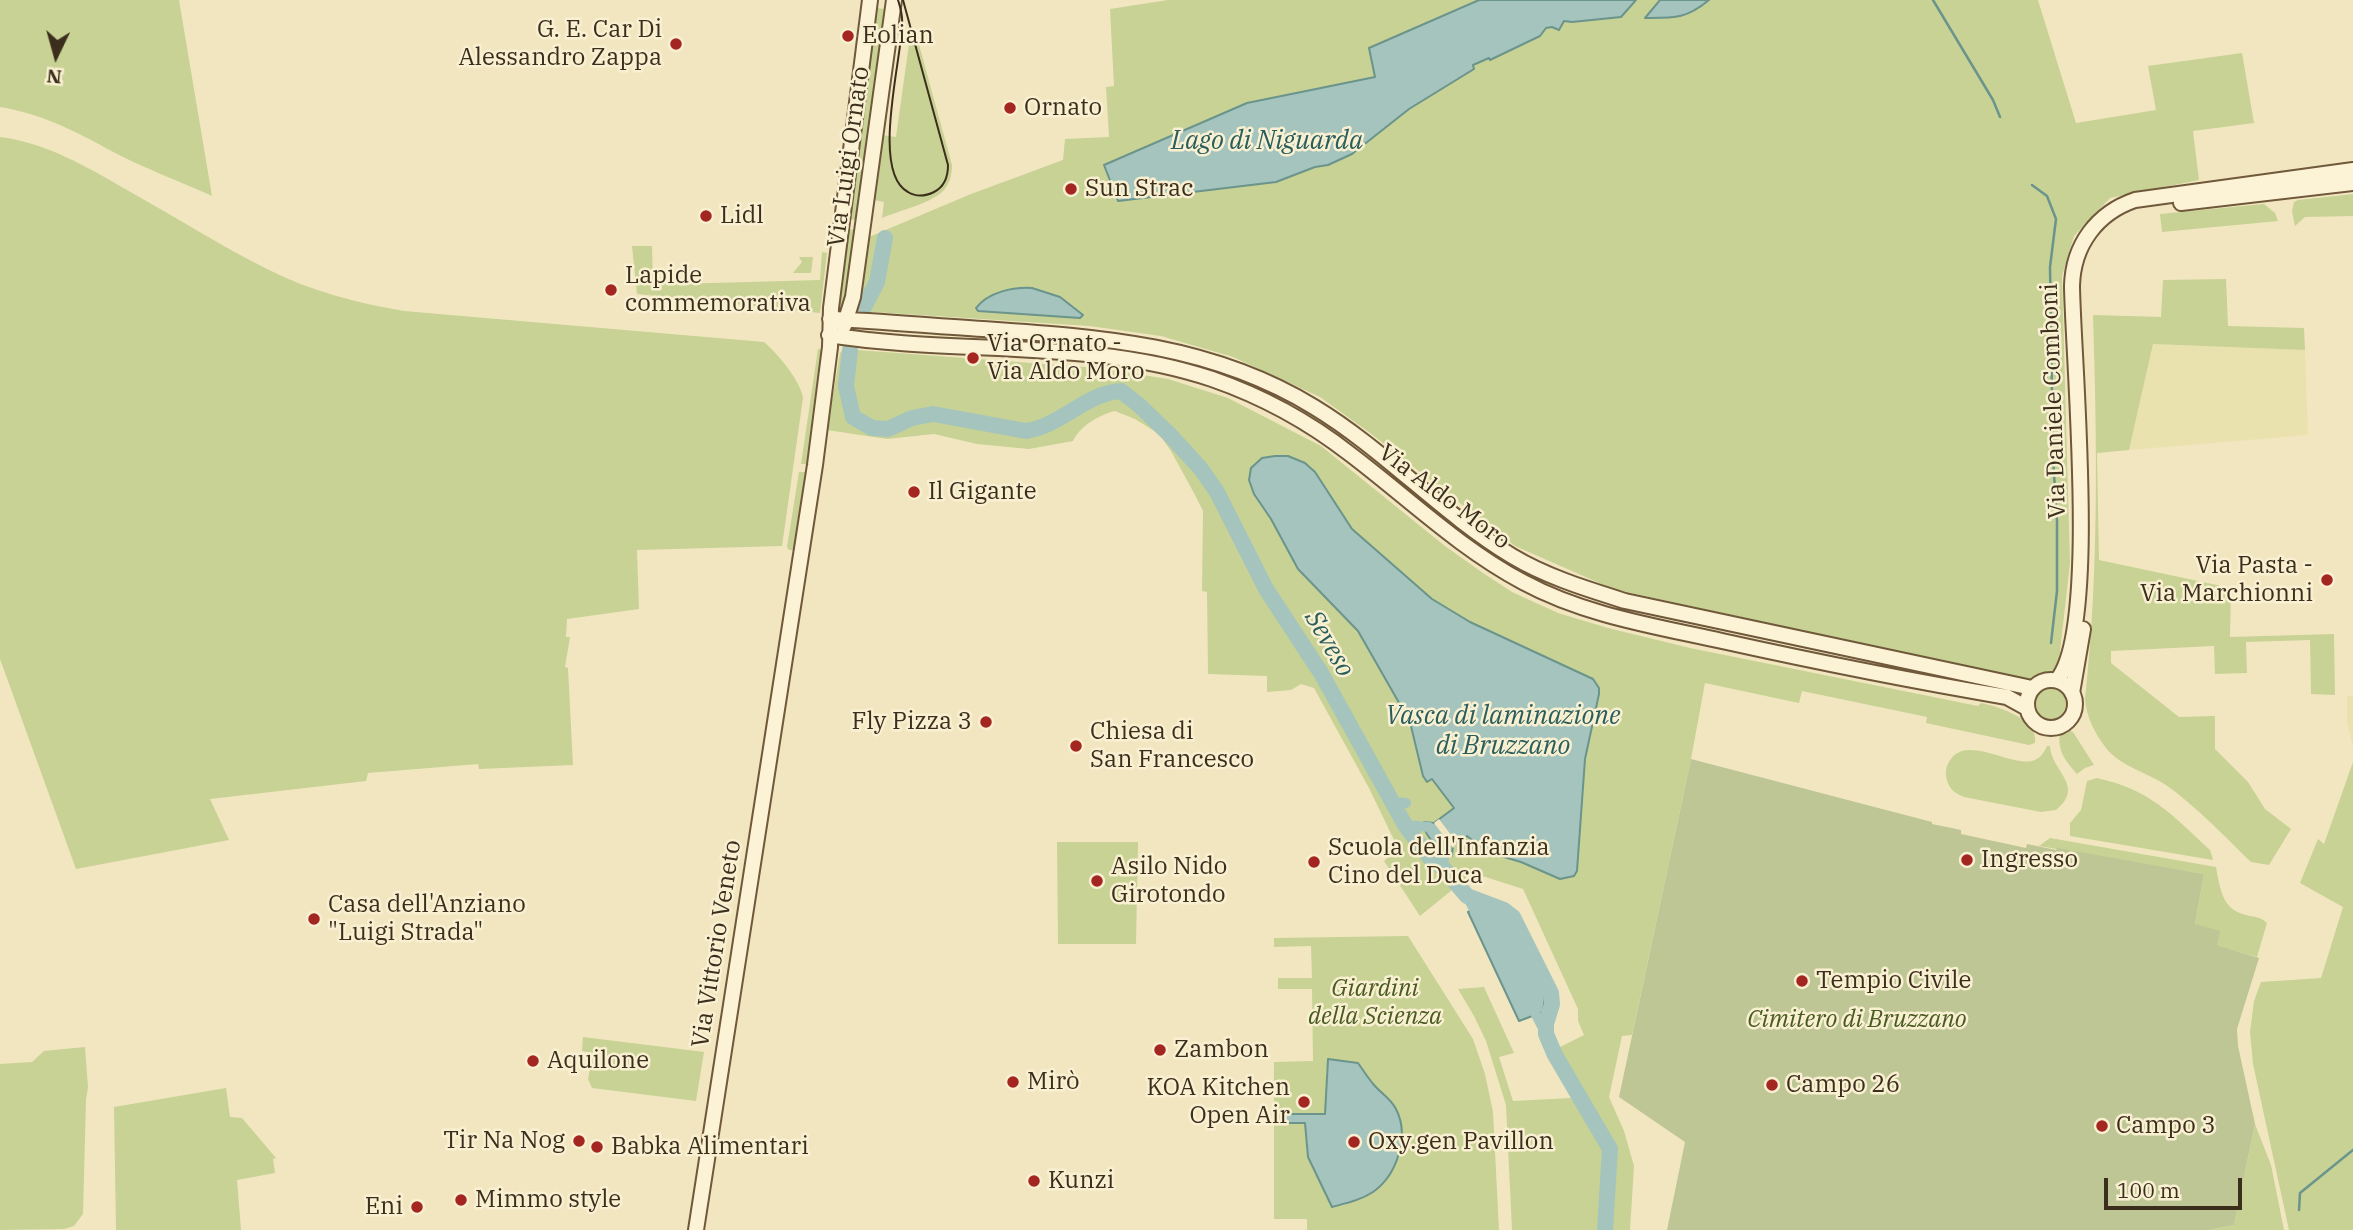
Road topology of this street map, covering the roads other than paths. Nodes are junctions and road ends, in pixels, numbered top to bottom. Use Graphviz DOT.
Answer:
graph roads {
  1 [pos="894,1"];
  2 [pos="870,4"];
  3 [pos="2353,170"];
  4 [pos="2353,183"];
  5 [pos="2275,186"];
  6 [pos="842,223"];
  7 [pos="862,226"];
  8 [pos="830,319"];
  9 [pos="846,320"];
  10 [pos="833,340"];
  11 [pos="783,664"];
  12 [pos="2057,680"];
  13 [pos="2032,688"];
  14 [pos="2073,693"];
  15 [pos="2027,708"];
  16 [pos="696,1230"];
  1 -- 2 [label="main road"];
  1 -- 7 [label="main road, Via Luigi Ornato"];
  2 -- 6 [label="main road, Via Luigi Ornato"];
  3 -- 5 [label="main road"];
  4 -- 5 [label="main road"];
  5 -- 12 [label="main road, Via Daniele Comboni"];
  5 -- 14 [label="main road, Via Daniele Comboni"];
  6 -- 7 [label="main road"];
  6 -- 8 [label="main road, Via Luigi Ornato"];
  7 -- 9 [label="main road, Via Luigi Ornato"];
  8 -- 9 [label="main road"];
  8 -- 10 [label="main road, Via Luigi Ornato"];
  9 -- 10 [label="main road, Via Luigi Ornato"];
  9 -- 13 [label="main road, Via Aldo Moro"];
  10 -- 11 [label="main road, Via Luigi Ornato"];
  10 -- 15 [label="main road, Via Aldo Moro"];
  11 -- 16 [label="main road, Via Vittorio Veneto"];
  12 -- 13 [label="main road"];
  12 -- 14 [label="main road"];
  13 -- 15 [label="main road"];
  14 -- 15 [label="main road, Via Daniele Comboni"];
}
